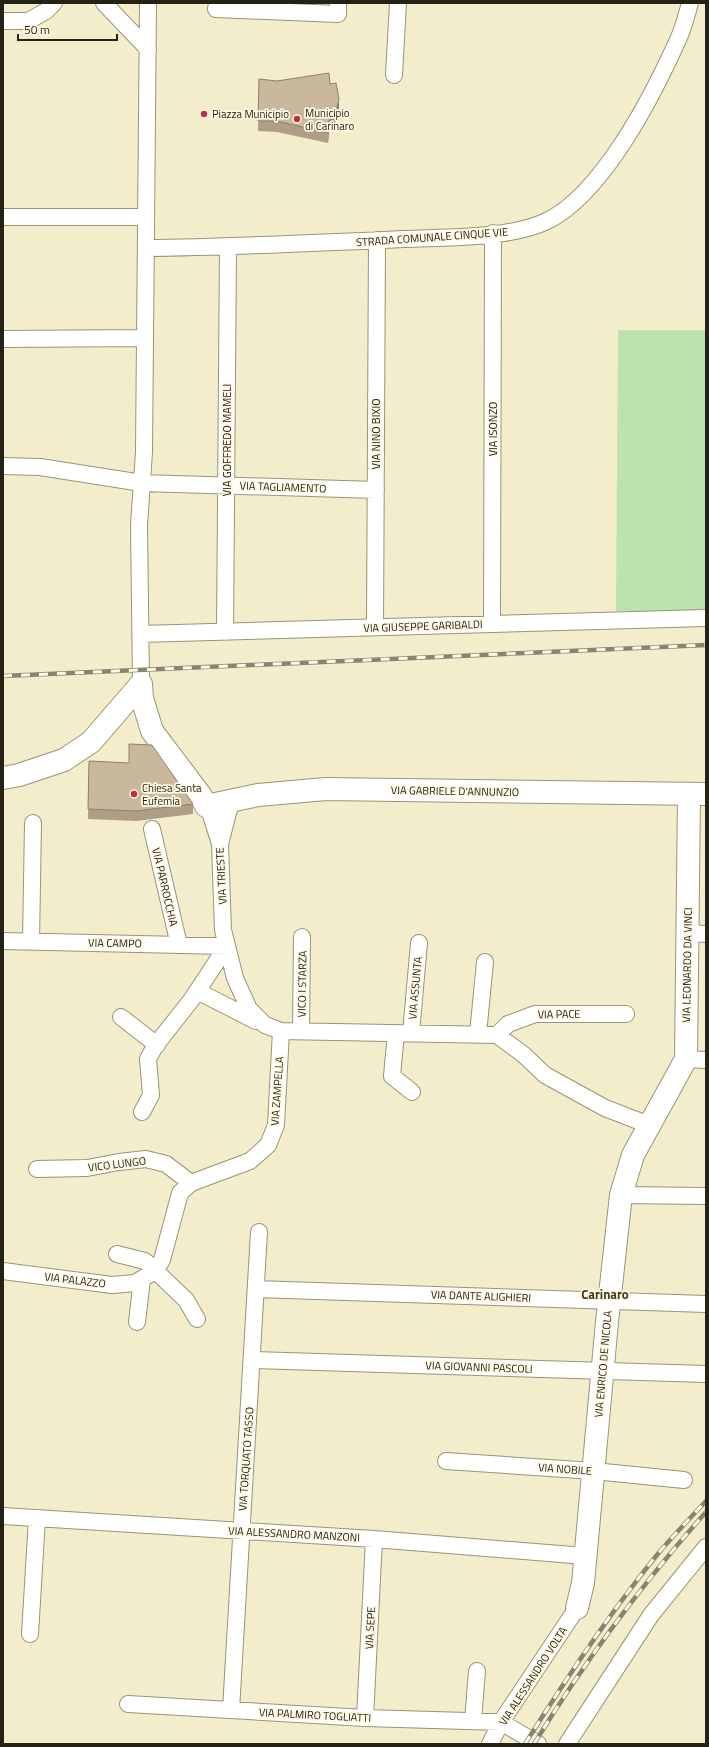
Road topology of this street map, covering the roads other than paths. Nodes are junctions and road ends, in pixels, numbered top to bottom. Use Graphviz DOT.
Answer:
graph roads {
  1 [pos="54,3"];
  2 [pos="104,3"];
  3 [pos="148,3"];
  4 [pos="217,3"];
  5 [pos="338,3"];
  6 [pos="398,3"];
  7 [pos="690,3"];
  8 [pos="3,21"];
  9 [pos="148,49"];
  10 [pos="394,76"];
  11 [pos="3,217"];
  12 [pos="146,217"];
  13 [pos="494,233"];
  14 [pos="377,240"];
  15 [pos="228,247"];
  16 [pos="146,248"];
  17 [pos="145,338"];
  18 [pos="3,339"];
  19 [pos="3,466"];
  20 [pos="142,483"];
  21 [pos="226,486"];
  22 [pos="376,490"];
  23 [pos="706,618"];
  24 [pos="492,624"];
  25 [pos="375,627"];
  26 [pos="225,632"];
  27 [pos="141,634"];
  28 [pos="142,684"];
  29 [pos="3,778"];
  30 [pos="698,794"];
  31 [pos="231,801"];
  32 [pos="206,806"];
  33 [pos="33,823"];
  34 [pos="152,829"];
  35 [pos="220,844"];
  36 [pos="697,933"];
  37 [pos="302,937"];
  38 [pos="3,941"];
  39 [pos="31,942"];
  40 [pos="419,943"];
  41 [pos="179,944"];
  42 [pos="227,946"];
  43 [pos="485,962"];
  44 [pos="197,992"];
  45 [pos="626,1014"];
  46 [pos="121,1017"];
  47 [pos="265,1025"];
  48 [pos="281,1031"];
  49 [pos="301,1031"];
  50 [pos="404,1033"];
  51 [pos="478,1034"];
  52 [pos="497,1035"];
  53 [pos="157,1045"];
  54 [pos="696,1060"];
  55 [pos="412,1092"];
  56 [pos="142,1112"];
  57 [pos="649,1126"];
  58 [pos="37,1169"];
  59 [pos="191,1183"];
  60 [pos="621,1195"];
  61 [pos="706,1196"];
  62 [pos="260,1232"];
  63 [pos="116,1254"];
  64 [pos="3,1271"];
  65 [pos="148,1276"];
  66 [pos="256,1289"];
  67 [pos="609,1300"];
  68 [pos="706,1304"];
  69 [pos="197,1319"];
  70 [pos="137,1322"];
  71 [pos="252,1360"];
  72 [pos="602,1372"];
  73 [pos="706,1374"];
  74 [pos="446,1461"];
  75 [pos="594,1471"];
  76 [pos="684,1480"];
  77 [pos="3,1516"];
  78 [pos="37,1518"];
  79 [pos="241,1531"];
  80 [pos="374,1539"];
  81 [pos="706,1547"];
  82 [pos="585,1556"];
  83 [pos="577,1608"];
  84 [pos="30,1634"];
  85 [pos="477,1671"];
  86 [pos="128,1704"];
  87 [pos="231,1710"];
  88 [pos="365,1718"];
  89 [pos="473,1722"];
  90 [pos="502,1722"];
  91 [pos="490,1744"];
  92 [pos="538,1744"];
  93 [pos="567,1744"];
  1 -- 8 [label="street"];
  2 -- 9 [label="street"];
  3 -- 9 [label="street"];
  4 -- 5 [label="street"];
  6 -- 10 [label="street"];
  7 -- 13 [label="street, STRADA COMUNALE CINQUE VIE"];
  9 -- 12 [label="street"];
  11 -- 12 [label="street"];
  12 -- 16 [label="street"];
  13 -- 14 [label="street, STRADA COMUNALE CINQUE VIE"];
  13 -- 24 [label="street, VIA ISONZO"];
  14 -- 15 [label="street, STRADA COMUNALE CINQUE VIE"];
  14 -- 22 [label="street, VIA NINO BIXIO"];
  15 -- 16 [label="street, STRADA COMUNALE CINQUE VIE"];
  15 -- 21 [label="street, VIA GOFFREDO MAMELI"];
  16 -- 17 [label="street"];
  17 -- 18 [label="street"];
  17 -- 20 [label="street"];
  19 -- 20 [label="street, VIA TAGLIAMENTO"];
  20 -- 21 [label="street, VIA TAGLIAMENTO"];
  20 -- 27 [label="street"];
  21 -- 22 [label="street, VIA TAGLIAMENTO"];
  21 -- 26 [label="street, VIA GOFFREDO MAMELI"];
  22 -- 25 [label="street, VIA NINO BIXIO"];
  23 -- 24 [label="street, VIA GIUSEPPE GARIBALDI"];
  24 -- 25 [label="street, VIA GIUSEPPE GARIBALDI"];
  25 -- 26 [label="street, VIA GIUSEPPE GARIBALDI"];
  26 -- 27 [label="street, VIA GIUSEPPE GARIBALDI"];
  27 -- 28 [label="street"];
  28 -- 29 [label="street"];
  28 -- 32 [label="street, VIA TRIESTE"];
  30 -- 31 [label="street, VIA GABRIELE D'ANNUNZIO"];
  30 -- 36 [label="street, VIA LEONARDO DA VINCI"];
  31 -- 32 [label="street, VIA GABRIELE D'ANNUNZIO"];
  31 -- 35 [label="street"];
  32 -- 35 [label="street, VIA TRIESTE"];
  33 -- 39 [label="street"];
  34 -- 41 [label="street, VIA PARROCCHIA"];
  35 -- 42 [label="street, VIA TRIESTE"];
  36 -- 54 [label="street, VIA LEONARDO DA VINCI"];
  37 -- 49 [label="street, VICO I STARZA"];
  38 -- 39 [label="street, VIA CAMPO"];
  39 -- 41 [label="street, VIA CAMPO"];
  40 -- 50 [label="street, VIA ASSUNTA"];
  41 -- 42 [label="street, VIA CAMPO"];
  42 -- 44 [label="street"];
  42 -- 47 [label="street, VIA TRIESTE"];
  43 -- 51 [label="street"];
  44 -- 47 [label="street"];
  44 -- 53 [label="street"];
  45 -- 52 [label="street, VIA PACE"];
  46 -- 53 [label="street"];
  47 -- 48 [label="street"];
  48 -- 49 [label="street"];
  48 -- 59 [label="street, VIA ZAMPELLA"];
  49 -- 50 [label="street"];
  50 -- 51 [label="street"];
  50 -- 55 [label="street, VIA ASSUNTA"];
  51 -- 52 [label="street"];
  52 -- 57 [label="street"];
  53 -- 56 [label="street"];
  54 -- 57 [label="street, VIA LEONARDO DA VINCI"];
  57 -- 60 [label="street, VIA ENRICO DE NICOLA"];
  58 -- 59 [label="street, VICO LUNGO"];
  59 -- 65 [label="street, VIA ZAMPELLA"];
  60 -- 61 [label="street"];
  60 -- 67 [label="street, VIA ENRICO DE NICOLA"];
  62 -- 66 [label="street, VIA TORQUATO TASSO"];
  63 -- 65 [label="street"];
  64 -- 65 [label="street, VIA PALAZZO"];
  65 -- 69 [label="street"];
  65 -- 70 [label="street, VIA ZAMPELLA"];
  66 -- 67 [label="street, VIA DANTE ALIGHIERI"];
  66 -- 71 [label="street, VIA TORQUATO TASSO"];
  67 -- 68 [label="street, VIA DANTE ALIGHIERI"];
  67 -- 72 [label="street, VIA ENRICO DE NICOLA"];
  71 -- 72 [label="street, VIA GIOVANNI PASCOLI"];
  71 -- 79 [label="street, VIA TORQUATO TASSO"];
  72 -- 73 [label="street, VIA GIOVANNI PASCOLI"];
  72 -- 75 [label="street, VIA ENRICO DE NICOLA"];
  74 -- 75 [label="street, VIA NOBILE"];
  75 -- 76 [label="street, VIA NOBILE"];
  75 -- 82 [label="street, VIA ENRICO DE NICOLA"];
  77 -- 78 [label="street, VIA ALESSANDRO MANZONI"];
  78 -- 79 [label="street, VIA ALESSANDRO MANZONI"];
  78 -- 84 [label="street"];
  79 -- 80 [label="street, VIA ALESSANDRO MANZONI"];
  79 -- 87 [label="street, VIA TORQUATO TASSO"];
  80 -- 82 [label="street, VIA ALESSANDRO MANZONI"];
  80 -- 88 [label="street, VIA SEPE"];
  81 -- 93 [label="street"];
  82 -- 83 [label="street, VIA ENRICO DE NICOLA"];
  83 -- 90 [label="street, VIA ALESSANDRO VOLTA"];
  85 -- 89 [label="street"];
  86 -- 87 [label="street, VIA PALMIRO TOGLIATTI"];
  87 -- 88 [label="street, VIA PALMIRO TOGLIATTI"];
  88 -- 89 [label="street, VIA PALMIRO TOGLIATTI"];
  89 -- 90 [label="street, VIA PALMIRO TOGLIATTI"];
  90 -- 91 [label="street, VIA ALESSANDRO VOLTA"];
  90 -- 92 [label="street"];
}
